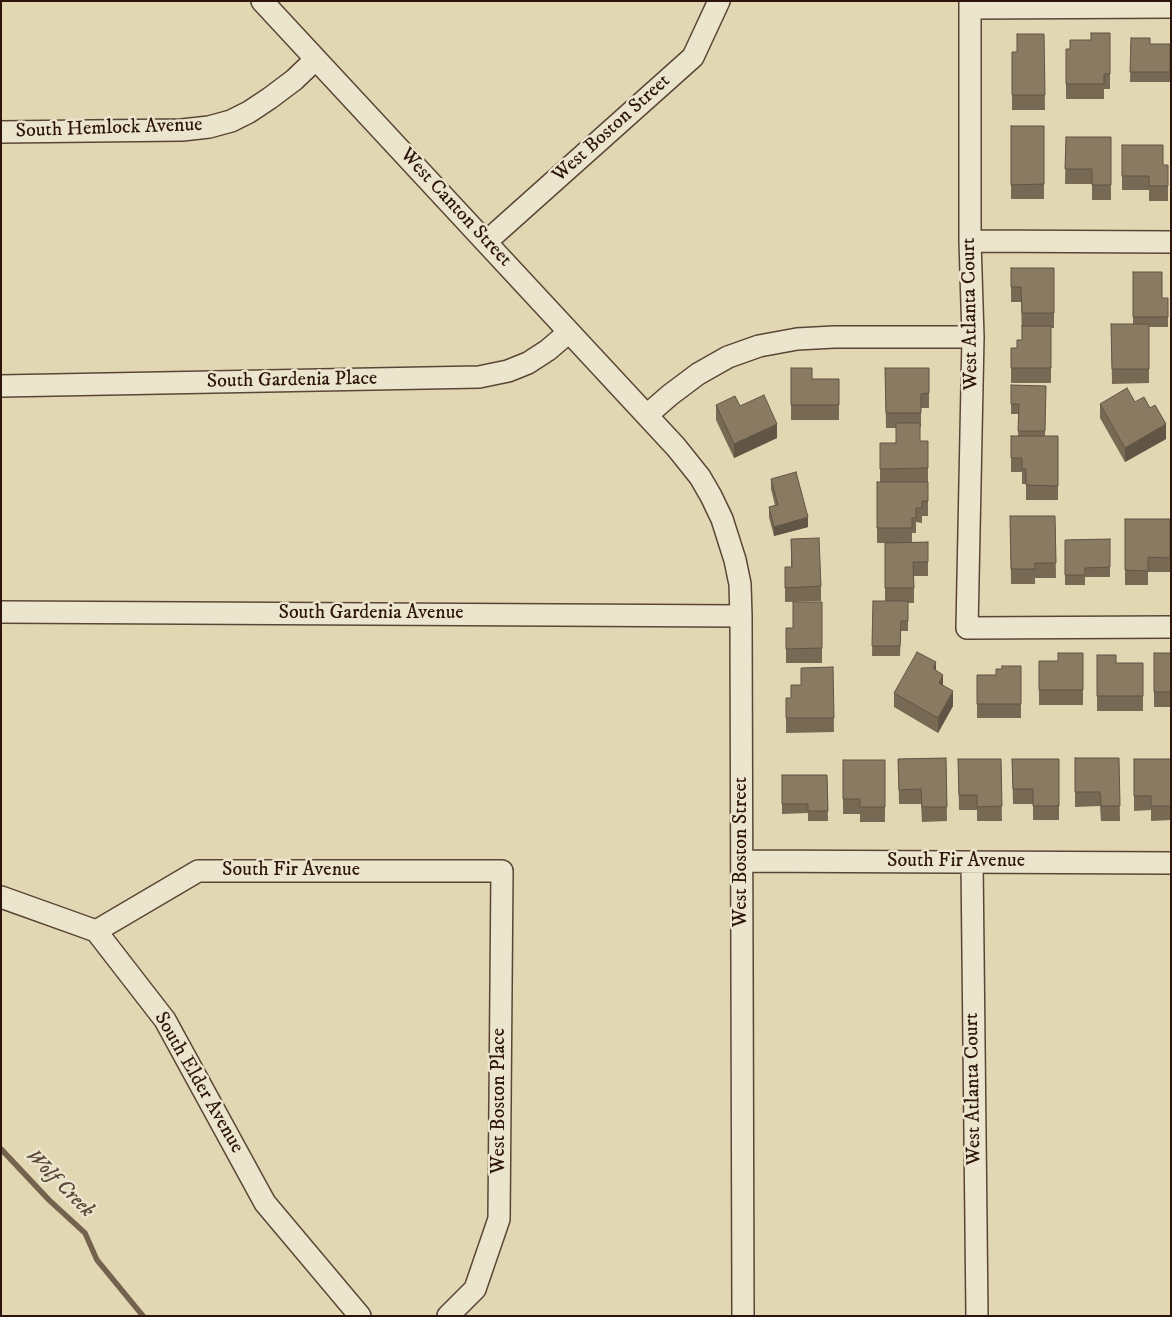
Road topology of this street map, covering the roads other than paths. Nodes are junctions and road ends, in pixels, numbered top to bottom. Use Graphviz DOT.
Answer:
graph roads {
  1 [pos="262,1"];
  2 [pos="719,1"];
  3 [pos="970,5"];
  4 [pos="1171,7"];
  5 [pos="316,59"];
  6 [pos="1,132"];
  7 [pos="486,242"];
  8 [pos="970,242"];
  9 [pos="1171,242"];
  10 [pos="569,332"];
  11 [pos="973,337"];
  12 [pos="1,386"];
  13 [pos="647,415"];
  14 [pos="1,612"];
  15 [pos="741,616"];
  16 [pos="1171,626"];
  17 [pos="742,861"];
  18 [pos="972,862"];
  19 [pos="1171,863"];
  20 [pos="502,871"];
  21 [pos="1,897"];
  22 [pos="96,931"];
  23 [pos="360,1316"];
  24 [pos="448,1316"];
  25 [pos="743,1316"];
  26 [pos="977,1316"];
  1 -- 5 [label="street, West Canton Street"];
  2 -- 7 [label="street, West Boston Street"];
  3 -- 4 [label="street"];
  3 -- 8 [label="street, West Atlanta Court"];
  5 -- 6 [label="street, South Hemlock Avenue"];
  5 -- 7 [label="street, West Canton Street"];
  7 -- 10 [label="street, West Canton Street"];
  8 -- 9 [label="street"];
  8 -- 11 [label="street, West Atlanta Court"];
  10 -- 12 [label="street, South Gardenia Place"];
  10 -- 13 [label="street, West Canton Street"];
  11 -- 13 [label="street"];
  11 -- 16 [label="street, West Atlanta Court"];
  13 -- 15 [label="street, West Boston Street"];
  14 -- 15 [label="street, South Gardenia Avenue"];
  15 -- 17 [label="street, West Boston Street"];
  17 -- 18 [label="street, South Fir Avenue"];
  17 -- 25 [label="street, West Boston Street"];
  18 -- 19 [label="street, South Fir Avenue"];
  18 -- 26 [label="street, West Atlanta Court"];
  20 -- 22 [label="street, South Fir Avenue"];
  20 -- 24 [label="street, West Boston Place"];
  21 -- 22 [label="street"];
  22 -- 23 [label="street, South Elder Avenue"];
}
